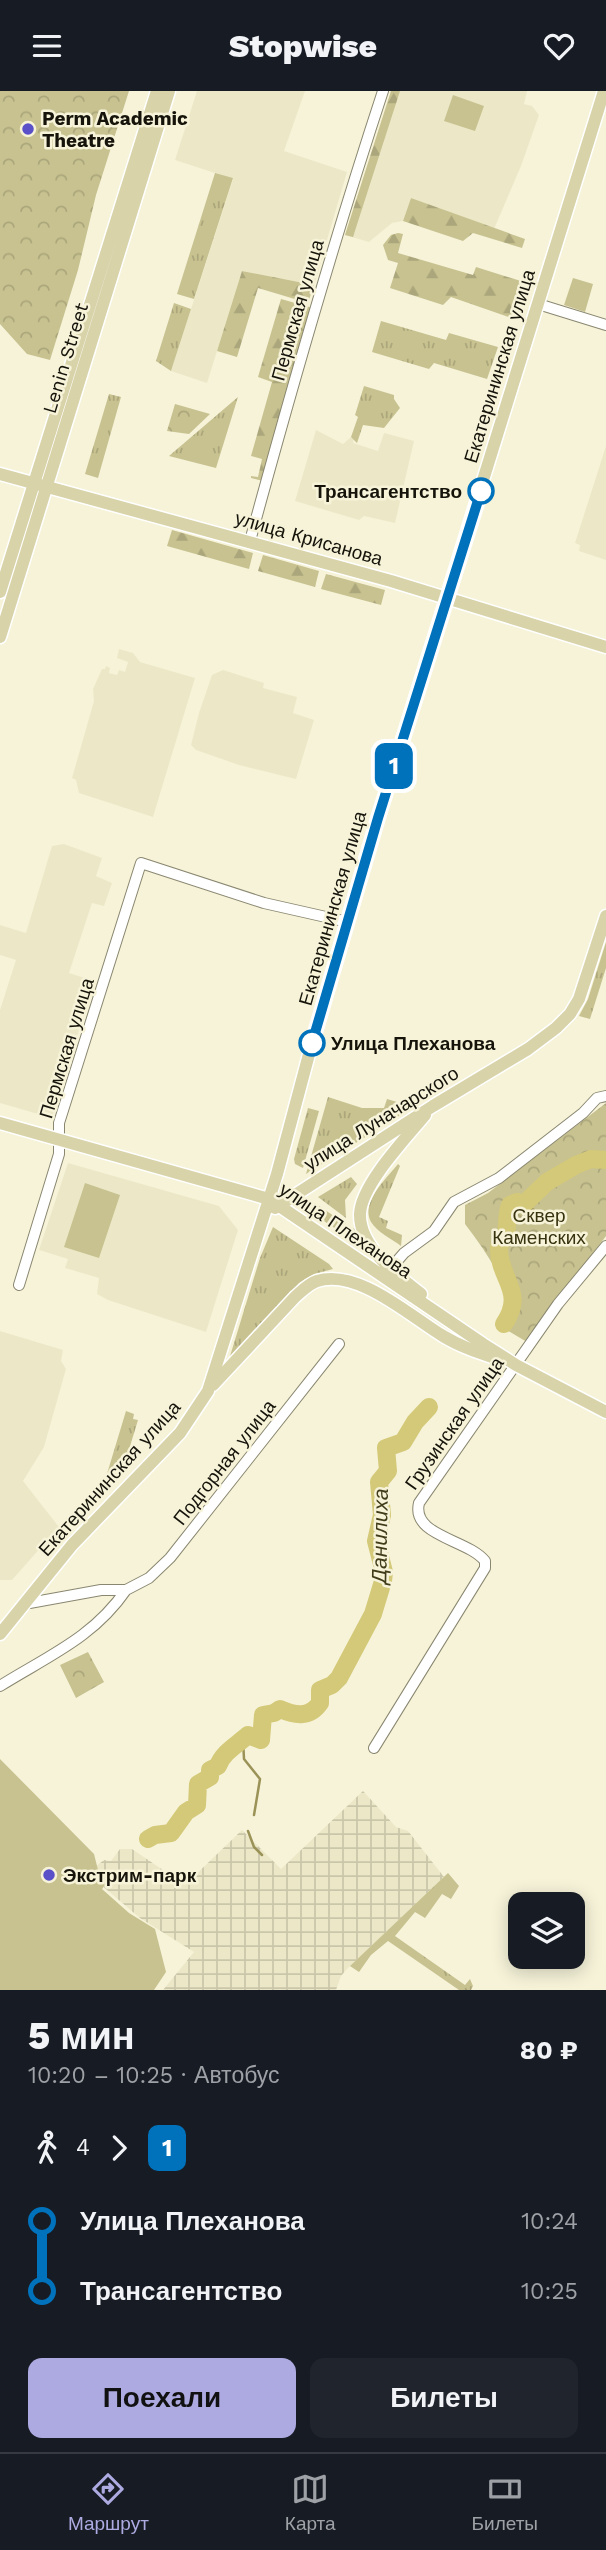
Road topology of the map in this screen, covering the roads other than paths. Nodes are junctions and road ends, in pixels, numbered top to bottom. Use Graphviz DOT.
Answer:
graph roads {
  1 [pos="157,91"];
  2 [pos="169,91"];
  3 [pos="383,91"];
  4 [pos="604,91"];
  5 [pos="538,304"];
  6 [pos="606,325"];
  7 [pos="0,474"];
  8 [pos="39,486"];
  9 [pos="250,541"];
  10 [pos="0,592"];
  11 [pos="448,598"];
  12 [pos="0,637"];
  13 [pos="606,647"];
  14 [pos="606,916"];
  15 [pos="348,922"];
  16 [pos="606,1096"];
  17 [pos="433,1106"];
  18 [pos="0,1123"];
  19 [pos="59,1140"];
  20 [pos="274,1202"];
  21 [pos="606,1246"];
  22 [pos="391,1268"];
  23 [pos="19,1285"];
  24 [pos="339,1345"];
  25 [pos="518,1362"];
  26 [pos="208,1391"];
  27 [pos="606,1410"];
  28 [pos="126,1590"];
  29 [pos="24,1604"];
  30 [pos="0,1634"];
  31 [pos="0,1686"];
  32 [pos="374,1748"];
  1 -- 8 [label="main road, Lenin Street"];
  2 -- 8 [label="main road, Lenin Street"];
  3 -- 9 [label="street, Пермская улица"];
  4 -- 5 [label="main road, Екатерининская улица"];
  5 -- 6 [label="street"];
  5 -- 11 [label="main road, Екатерининская улица"];
  7 -- 8 [label="main road, улица Крисанова"];
  8 -- 9 [label="main road, улица Крисанова"];
  8 -- 10 [label="main road, Lenin Street"];
  8 -- 12 [label="main road, Lenin Street"];
  9 -- 11 [label="main road, улица Крисанова"];
  11 -- 13 [label="main road, улица Крисанова"];
  11 -- 15 [label="main road, Екатерининская улица"];
  14 -- 17 [label="main road, улица Луначарского"];
  15 -- 19 [label="street, Пермская улица"];
  15 -- 20 [label="main road, Екатерининская улица"];
  16 -- 22 [label="street"];
  17 -- 20 [label="main road, улица Луначарского"];
  17 -- 22 [label="main road"];
  18 -- 19 [label="main road, улица Плеханова"];
  19 -- 20 [label="main road, улица Плеханова"];
  19 -- 23 [label="street, Пермская улица"];
  20 -- 25 [label="main road, улица Плеханова"];
  20 -- 26 [label="main road, Екатерининская улица"];
  21 -- 25 [label="street, Грузинская улица"];
  22 -- 25 [label="main road"];
  24 -- 28 [label="street, Подгорная улица"];
  25 -- 26 [label="main road"];
  25 -- 27 [label="main road"];
  25 -- 32 [label="street, Грузинская улица"];
  26 -- 29 [label="main road, Екатерининская улица"];
  28 -- 29 [label="street, Подгорная улица"];
  28 -- 31 [label="street, Подгорная улица"];
  29 -- 30 [label="main road, Екатерининская улица"];
}
